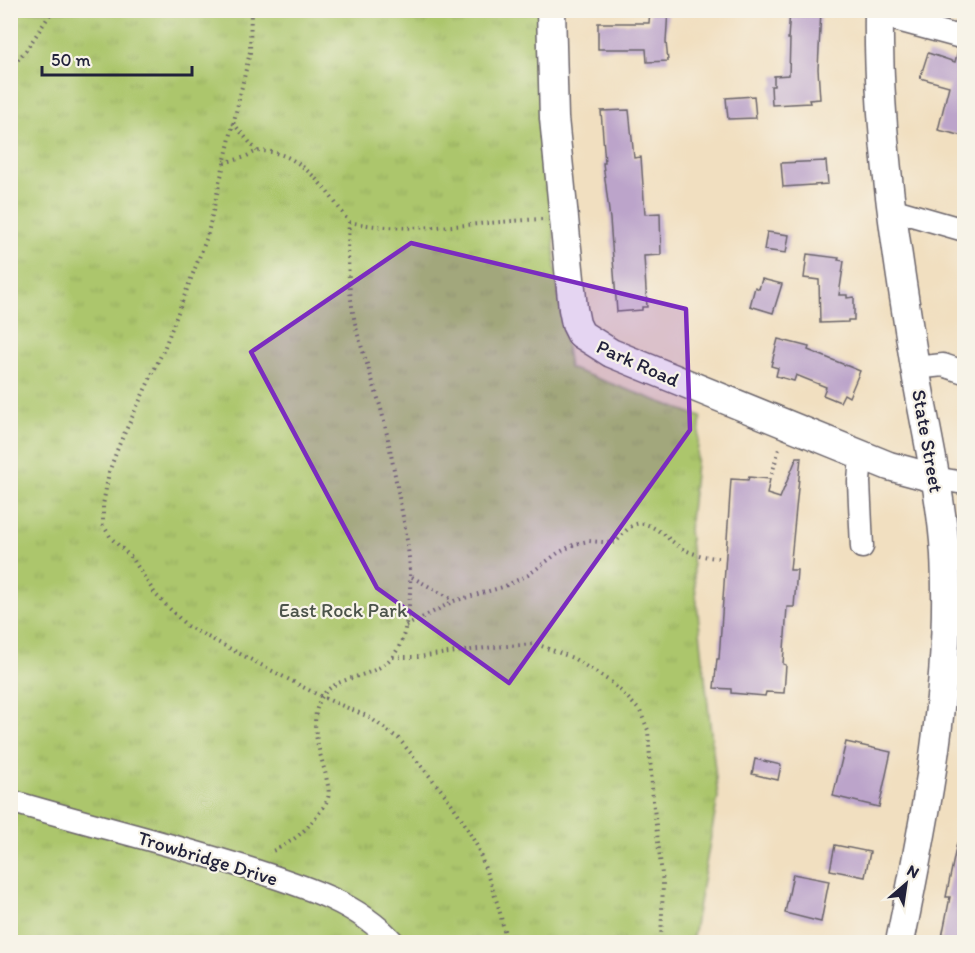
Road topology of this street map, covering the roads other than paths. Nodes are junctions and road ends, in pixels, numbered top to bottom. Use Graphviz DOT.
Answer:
graph roads {
  1 [pos="551,10"];
  2 [pos="879,13"];
  3 [pos="964,38"];
  4 [pos="891,209"];
  5 [pos="964,230"];
  6 [pos="915,368"];
  7 [pos="964,372"];
  8 [pos="861,455"];
  9 [pos="934,478"];
  10 [pos="964,483"];
  11 [pos="862,547"];
  12 [pos="955,617"];
  13 [pos="10,801"];
  14 [pos="393,942"];
  15 [pos="900,942"];
  1 -- 8 [label="main road, Park Road"];
  2 -- 3 [label="street"];
  2 -- 4 [label="main road, State Street"];
  4 -- 5 [label="street"];
  4 -- 6 [label="main road, State Street"];
  6 -- 7 [label="street"];
  6 -- 9 [label="main road, State Street"];
  8 -- 9 [label="main road, Park Road"];
  8 -- 11 [label="street"];
  9 -- 10 [label="street"];
  9 -- 12 [label="main road, State Street"];
  12 -- 15 [label="main road, State Street"];
  13 -- 14 [label="street, Trowbridge Drive"];
}
